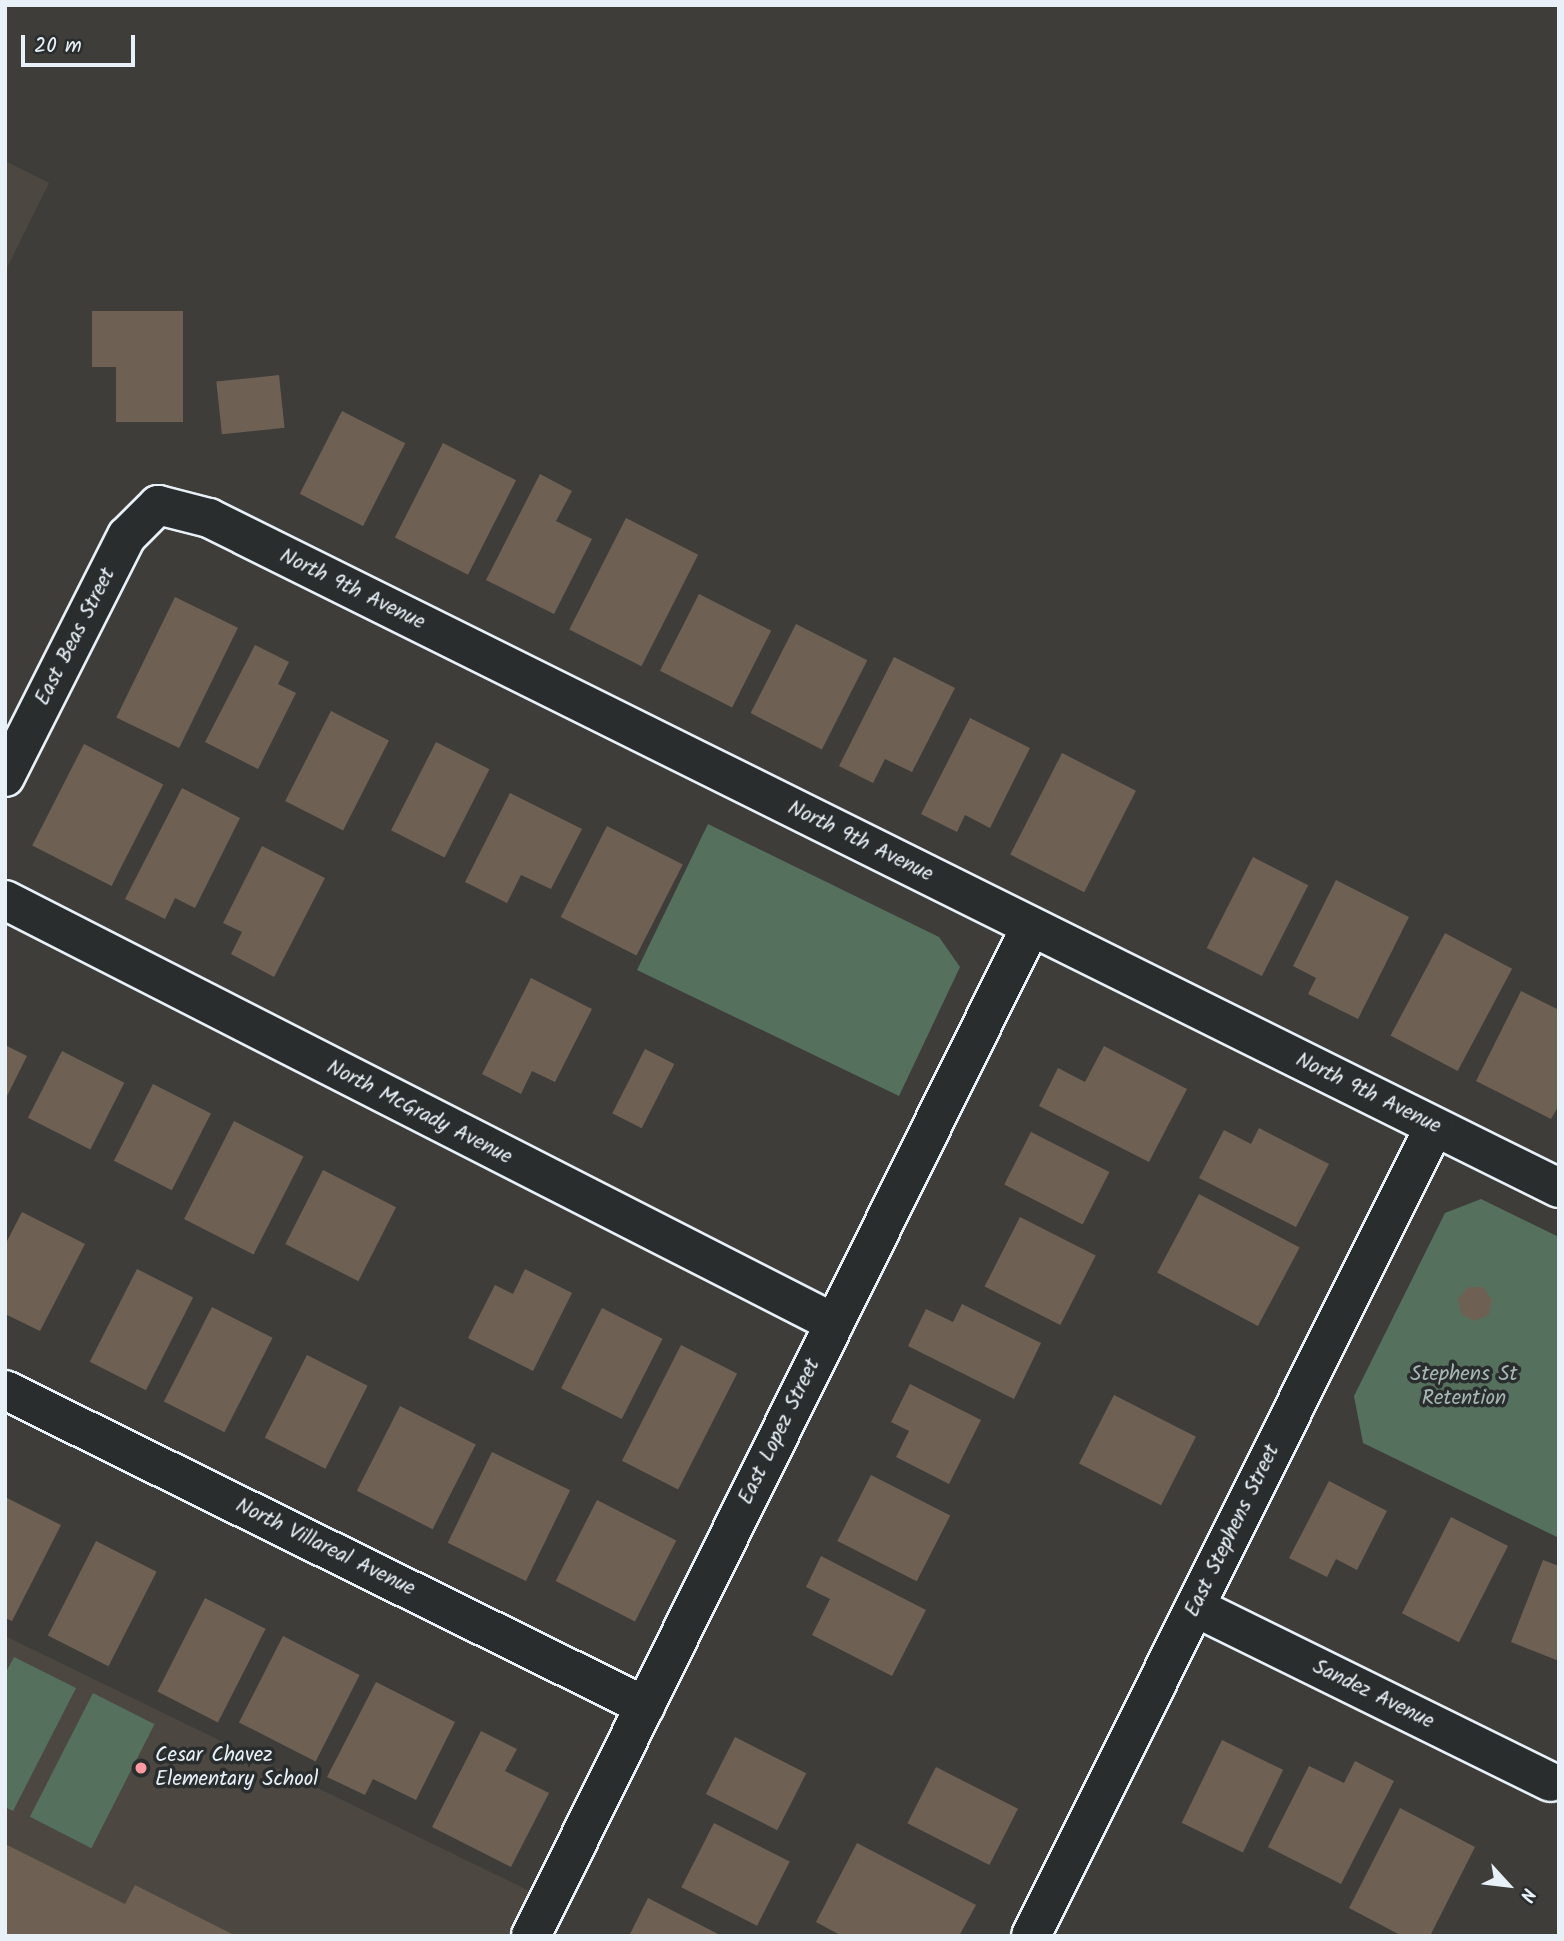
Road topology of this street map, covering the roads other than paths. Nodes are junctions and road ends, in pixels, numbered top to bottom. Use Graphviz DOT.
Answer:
graph roads {
  1 [pos="158,505"];
  2 [pos="5,777"];
  3 [pos="5,900"];
  4 [pos="1030,928"];
  5 [pos="1434,1127"];
  6 [pos="1559,1188"];
  7 [pos="834,1323"];
  8 [pos="5,1390"];
  9 [pos="1195,1608"];
  10 [pos="645,1706"];
  11 [pos="1550,1782"];
  12 [pos="531,1936"];
  13 [pos="1031,1936"];
  1 -- 2 [label="street, East Beas Street"];
  1 -- 4 [label="street, North 9th Avenue"];
  3 -- 7 [label="street, North McGrady Avenue"];
  4 -- 5 [label="street, North 9th Avenue"];
  4 -- 7 [label="street, East Lopez Street"];
  5 -- 6 [label="street, North 9th Avenue"];
  5 -- 9 [label="street, East Stephens Street"];
  7 -- 10 [label="street, East Lopez Street"];
  8 -- 10 [label="street, North Villareal Avenue"];
  9 -- 11 [label="street, Sandez Avenue"];
  9 -- 13 [label="street, East Stephens Street"];
  10 -- 12 [label="street, East Lopez Street"];
}
